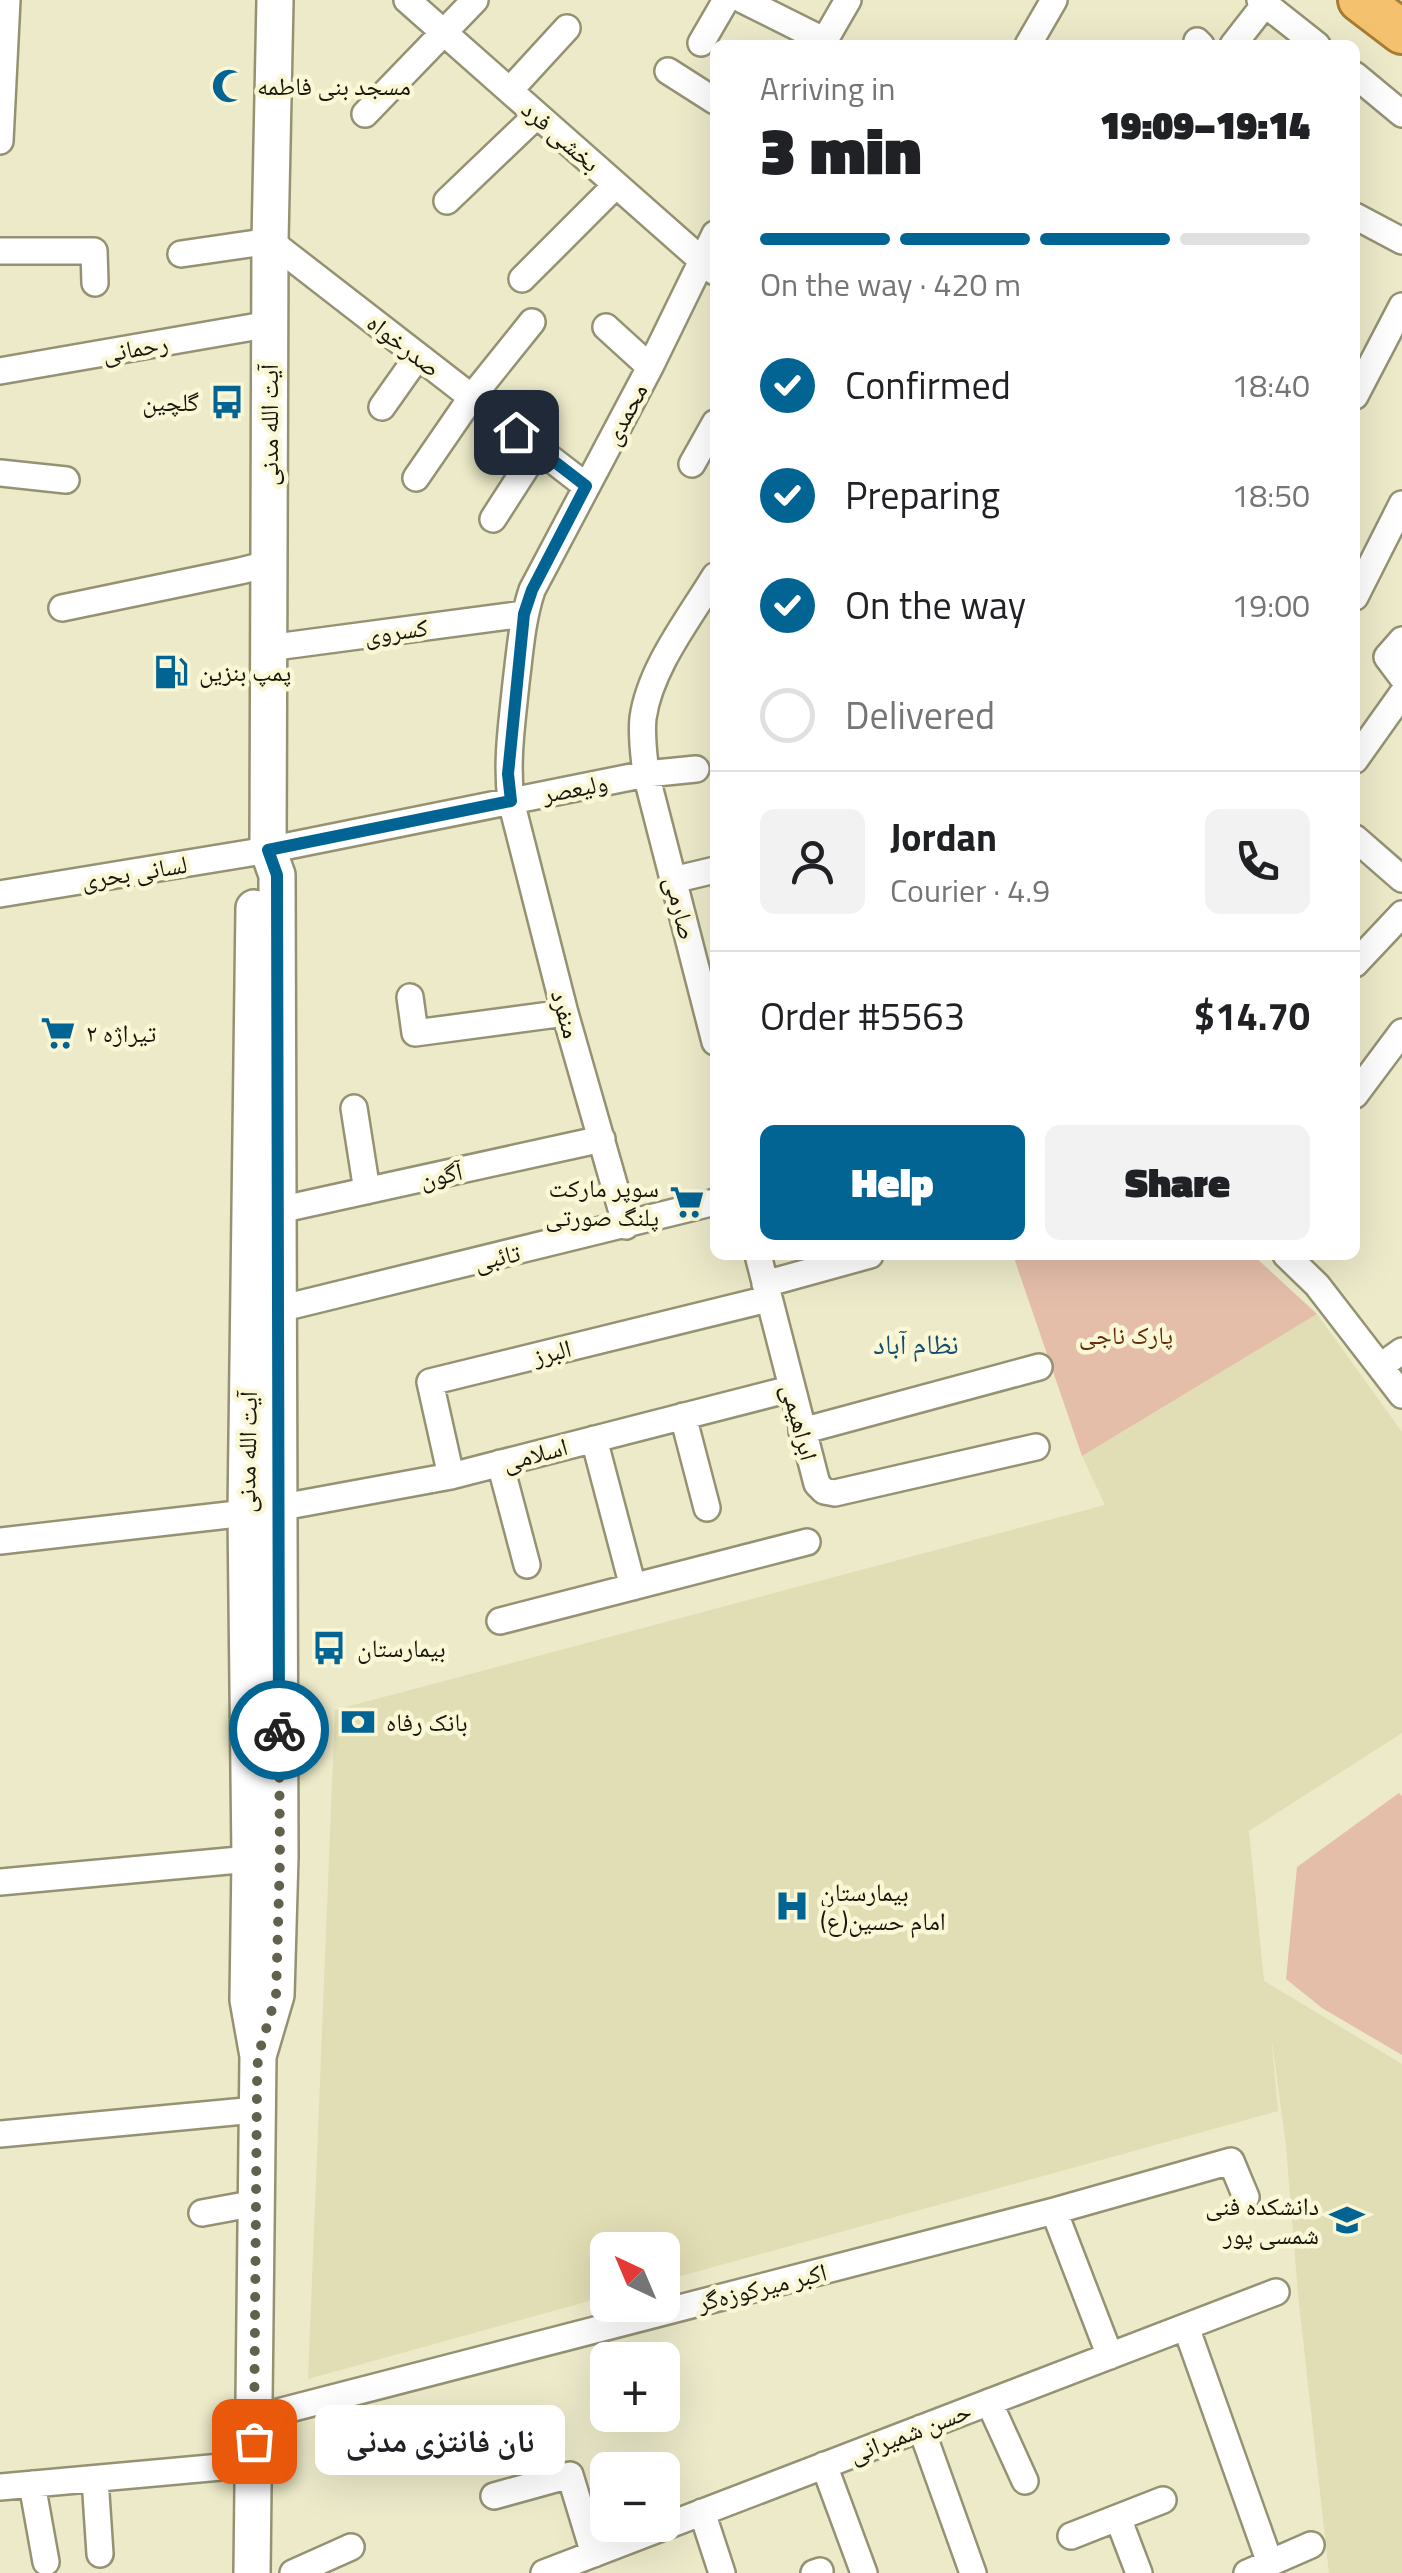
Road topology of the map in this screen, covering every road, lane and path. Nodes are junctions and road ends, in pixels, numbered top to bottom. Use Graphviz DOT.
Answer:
graph roads {
  1 [pos="7,0"];
  2 [pos="276,0"];
  3 [pos="407,0"];
  4 [pos="475,0"];
  5 [pos="726,0"];
  6 [pos="743,0"];
  7 [pos="848,0"];
  8 [pos="1054,0"];
  9 [pos="1360,0"];
  10 [pos="1262,2"];
  11 [pos="566,28"];
  12 [pos="444,32"];
  13 [pos="1402,32"];
  14 [pos="818,40"];
  15 [pos="826,40"];
  16 [pos="1031,40"];
  17 [pos="1236,40"];
  18 [pos="1311,40"];
  19 [pos="700,43"];
  20 [pos="668,70"];
  21 [pos="1360,80"];
  22 [pos="2,81"];
  23 [pos="510,90"];
  24 [pos="710,98"];
  25 [pos="365,114"];
  26 [pos="1402,114"];
  27 [pos="537,115"];
  28 [pos="0,141"];
  29 [pos="616,185"];
  30 [pos="447,201"];
  31 [pos="1360,219"];
  32 [pos="270,241"];
  33 [pos="1402,241"];
  34 [pos="0,251"];
  35 [pos="181,254"];
  36 [pos="708,266"];
  37 [pos="522,279"];
  38 [pos="95,283"];
  39 [pos="1402,306"];
  40 [pos="532,322"];
  41 [pos="270,324"];
  42 [pos="606,327"];
  43 [pos="418,356"];
  44 [pos="650,367"];
  45 [pos="0,372"];
  46 [pos="1360,386"];
  47 [pos="472,398"];
  48 [pos="382,407"];
  49 [pos="710,432"];
  50 [pos="538,449"];
  51 [pos="692,464"];
  52 [pos="0,473"];
  53 [pos="416,478"];
  54 [pos="66,480"];
  55 [pos="586,486"];
  56 [pos="1402,504"];
  57 [pos="493,519"];
  58 [pos="268,564"];
  59 [pos="710,584"];
  60 [pos="1360,588"];
  61 [pos="62,608"];
  62 [pos="524,614"];
  63 [pos="1402,640"];
  64 [pos="268,648"];
  65 [pos="1402,677"];
  66 [pos="1402,694"];
  67 [pos="1360,753"];
  68 [pos="696,769"];
  69 [pos="646,774"];
  70 [pos="511,801"];
  71 [pos="1360,842"];
  72 [pos="268,850"];
  73 [pos="710,871"];
  74 [pos="1402,879"];
  75 [pos="674,880"];
  76 [pos="0,894"];
  77 [pos="1402,914"];
  78 [pos="704,955"];
  79 [pos="1360,959"];
  80 [pos="410,997"];
  81 [pos="710,1003"];
  82 [pos="565,1013"];
  83 [pos="1402,1032"];
  84 [pos="1360,1087"];
  85 [pos="354,1108"];
  86 [pos="602,1139"];
  87 [pos="367,1191"];
  88 [pos="710,1203"];
  89 [pos="278,1210"];
  90 [pos="626,1226"];
  91 [pos="759,1260"];
  92 [pos="856,1260"];
  93 [pos="1291,1260"];
  94 [pos="767,1292"];
  95 [pos="264,1310"];
  96 [pos="1392,1359"];
  97 [pos="1039,1368"];
  98 [pos="790,1388"];
  99 [pos="1402,1396"];
  100 [pos="683,1416"];
  101 [pos="802,1431"];
  102 [pos="594,1439"];
  103 [pos="1036,1446"];
  104 [pos="500,1464"];
  105 [pos="450,1476"];
  106 [pos="707,1508"];
  107 [pos="262,1510"];
  108 [pos="0,1541"];
  109 [pos="807,1542"];
  110 [pos="526,1565"];
  111 [pos="633,1588"];
  112 [pos="500,1621"];
  113 [pos="265,1858"];
  114 [pos="0,1882"];
  115 [pos="256,2110"];
  116 [pos="0,2134"];
  117 [pos="1246,2197"];
  118 [pos="256,2203"];
  119 [pos="1054,2212"];
  120 [pos="202,2213"];
  121 [pos="1276,2292"];
  122 [pos="1186,2327"];
  123 [pos="1110,2356"];
  124 [pos="989,2402"];
  125 [pos="254,2418"];
  126 [pos="921,2428"];
  127 [pos="254,2464"];
  128 [pos="824,2465"];
  129 [pos="95,2478"];
  130 [pos="1025,2482"];
  131 [pos="32,2484"];
  132 [pos="0,2487"];
  133 [pos="494,2496"];
  134 [pos="1163,2500"];
  135 [pos="702,2512"];
  136 [pos="1118,2518"];
  137 [pos="1071,2536"];
  138 [pos="1311,2545"];
  139 [pos="351,2547"];
  140 [pos="100,2554"];
  141 [pos="46,2562"];
  142 [pos="582,2563"];
  143 [pos="1258,2568"];
  144 [pos="252,2573"];
  145 [pos="293,2573"];
  146 [pos="544,2573"];
  147 [pos="722,2573"];
  148 [pos="864,2573"];
  149 [pos="973,2573"];
  150 [pos="1139,2573"];
  1 -- 22 [label="street"];
  2 -- 32 [label="main road, آیت الله مدنی"];
  3 -- 12 [label="street, بخشی فرد"];
  4 -- 12 [label="street"];
  5 -- 19 [label="street"];
  6 -- 14 [label="street"];
  7 -- 15 [label="street"];
  8 -- 16 [label="street"];
  9 -- 13 [label="highway"];
  10 -- 17 [label="street"];
  10 -- 18 [label="street"];
  11 -- 23 [label="street"];
  12 -- 23 [label="street, بخشی فرد"];
  12 -- 25 [label="street"];
  20 -- 24 [label="street"];
  21 -- 26 [label="street"];
  22 -- 28 [label="street"];
  23 -- 27 [label="street, بخشی فرد"];
  27 -- 29 [label="street, بخشی فرد"];
  27 -- 30 [label="street"];
  29 -- 36 [label="street, بخشی فرد"];
  29 -- 37 [label="street"];
  31 -- 33 [label="street"];
  32 -- 35 [label="street"];
  32 -- 41 [label="main road, آیت الله مدنی"];
  32 -- 43 [label="street, صدرخواه"];
  34 -- 38 [label="street"];
  36 -- 44 [label="street, محمدی"];
  39 -- 46 [label="street"];
  40 -- 47 [label="street"];
  41 -- 45 [label="street, رحمانی"];
  41 -- 58 [label="main road, آیت الله مدنی"];
  42 -- 44 [label="street"];
  43 -- 47 [label="street, صدرخواه"];
  43 -- 48 [label="street"];
  44 -- 55 [label="street, محمدی"];
  47 -- 50 [label="street, صدرخواه"];
  47 -- 53 [label="street"];
  49 -- 51 [label="street"];
  50 -- 55 [label="street, صدرخواه"];
  50 -- 57 [label="street"];
  52 -- 54 [label="street"];
  55 -- 62 [label="street, محمدی"];
  56 -- 60 [label="street"];
  58 -- 61 [label="street"];
  58 -- 64 [label="main road, آیت الله مدنی"];
  59 -- 69 [label="street, صارمی"];
  62 -- 64 [label="street, کسروی"];
  62 -- 70 [label="street, محمدی"];
  63 -- 65 [label="street"];
  64 -- 72 [label="main road, آیت الله مدنی"];
  66 -- 67 [label="street"];
  68 -- 69 [label="street, ولیعصر"];
  69 -- 70 [label="street, ولیعصر"];
  69 -- 75 [label="street, صارمی"];
  70 -- 72 [label="street, ولیعصر"];
  70 -- 82 [label="street, منفرد"];
  71 -- 74 [label="street"];
  72 -- 76 [label="street, لسانی بحری"];
  72 -- 89 [label="main road, آیت الله مدنی"];
  72 -- 95 [label="main road, آیت الله مدنی"];
  73 -- 75 [label="street"];
  75 -- 78 [label="street, صارمی"];
  77 -- 79 [label="street"];
  78 -- 81 [label="street, صارمی"];
  80 -- 82 [label="street"];
  82 -- 86 [label="street, منفرد"];
  83 -- 84 [label="street"];
  85 -- 87 [label="street"];
  86 -- 87 [label="street, آگون"];
  86 -- 90 [label="street, منفرد"];
  87 -- 89 [label="street, آگون"];
  88 -- 90 [label="street, تائبی"];
  89 -- 95 [label="main road, آیت الله مدنی"];
  90 -- 95 [label="street, تائبی"];
  91 -- 94 [label="street, ابراهیمی"];
  92 -- 94 [label="street"];
  93 -- 96 [label="street"];
  94 -- 98 [label="street, ابراهیمی"];
  94 -- 105 [label="street, البرز"];
  95 -- 107 [label="main road, آیت الله مدنی"];
  96 -- 99 [label="street"];
  97 -- 101 [label="street"];
  98 -- 100 [label="street, اسلامی"];
  98 -- 101 [label="street, ابراهیمی"];
  100 -- 102 [label="street, اسلامی"];
  100 -- 106 [label="street"];
  101 -- 103 [label="street, ابراهیمی"];
  102 -- 104 [label="street, اسلامی"];
  102 -- 111 [label="street"];
  104 -- 105 [label="street, اسلامی"];
  104 -- 110 [label="street"];
  105 -- 107 [label="street, اسلامی"];
  107 -- 108 [label="street, اسلامی"];
  107 -- 113 [label="main road, آیت الله مدنی"];
  109 -- 111 [label="street"];
  111 -- 112 [label="street"];
  113 -- 114 [label="street"];
  113 -- 115 [label="main road, آیت الله مدنی"];
  115 -- 116 [label="street"];
  115 -- 118 [label="main road, آیت الله مدنی"];
  117 -- 119 [label="street, اکبر میرکوزه‌گر"];
  118 -- 120 [label="street"];
  118 -- 125 [label="main road, آیت الله مدنی"];
  119 -- 123 [label="street"];
  119 -- 125 [label="street, اکبر میرکوزه‌گر"];
  121 -- 122 [label="street, حسن شمیرانی"];
  122 -- 123 [label="street, حسن شمیرانی"];
  122 -- 143 [label="street"];
  123 -- 124 [label="street, حسن شمیرانی"];
  124 -- 126 [label="street, حسن شمیرانی"];
  124 -- 130 [label="street"];
  125 -- 127 [label="main road, آیت الله مدنی"];
  126 -- 128 [label="street, حسن شمیرانی"];
  126 -- 149 [label="street"];
  127 -- 129 [label="street"];
  127 -- 144 [label="main road, آیت الله مدنی"];
  128 -- 135 [label="street, حسن شمیرانی"];
  128 -- 148 [label="street"];
  129 -- 131 [label="street"];
  129 -- 140 [label="street"];
  131 -- 132 [label="street"];
  131 -- 141 [label="street"];
  133 -- 142 [label="street"];
  134 -- 136 [label="street"];
  135 -- 142 [label="street, حسن شمیرانی"];
  135 -- 147 [label="street"];
  136 -- 137 [label="street"];
  136 -- 150 [label="street"];
  138 -- 143 [label="street"];
  139 -- 145 [label="street"];
  142 -- 146 [label="street, حسن شمیرانی"];
}
